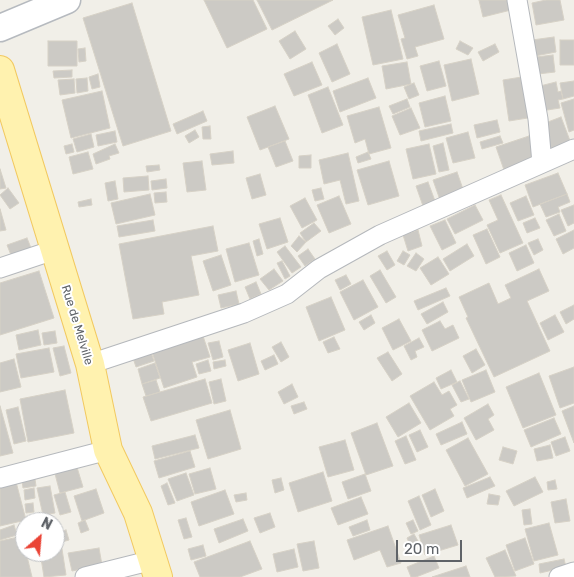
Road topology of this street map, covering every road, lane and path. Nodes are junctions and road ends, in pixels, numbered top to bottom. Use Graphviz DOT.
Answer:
graph roads {
  1 [pos="67,0"];
  2 [pos="516,0"];
  3 [pos="0,28"];
  4 [pos="0,70"];
  5 [pos="574,149"];
  6 [pos="542,163"];
  7 [pos="54,250"];
  8 [pos="0,268"];
  9 [pos="90,364"];
  10 [pos="108,450"];
  11 [pos="0,478"];
  12 [pos="155,568"];
  13 [pos="574,572"];
  14 [pos="84,577"];
  15 [pos="559,577"];
  1 -- 3 [label="main road"];
  2 -- 6 [label="street"];
  4 -- 7 [label="main road, Rue de Melville"];
  5 -- 6 [label="street"];
  6 -- 9 [label="street"];
  7 -- 8 [label="street"];
  7 -- 9 [label="main road, Rue de Melville"];
  9 -- 10 [label="main road, Rue de Melville"];
  10 -- 11 [label="street"];
  10 -- 12 [label="main road, Rue de Melville"];
  12 -- 14 [label="street"];
  13 -- 15 [label="street"];
}
